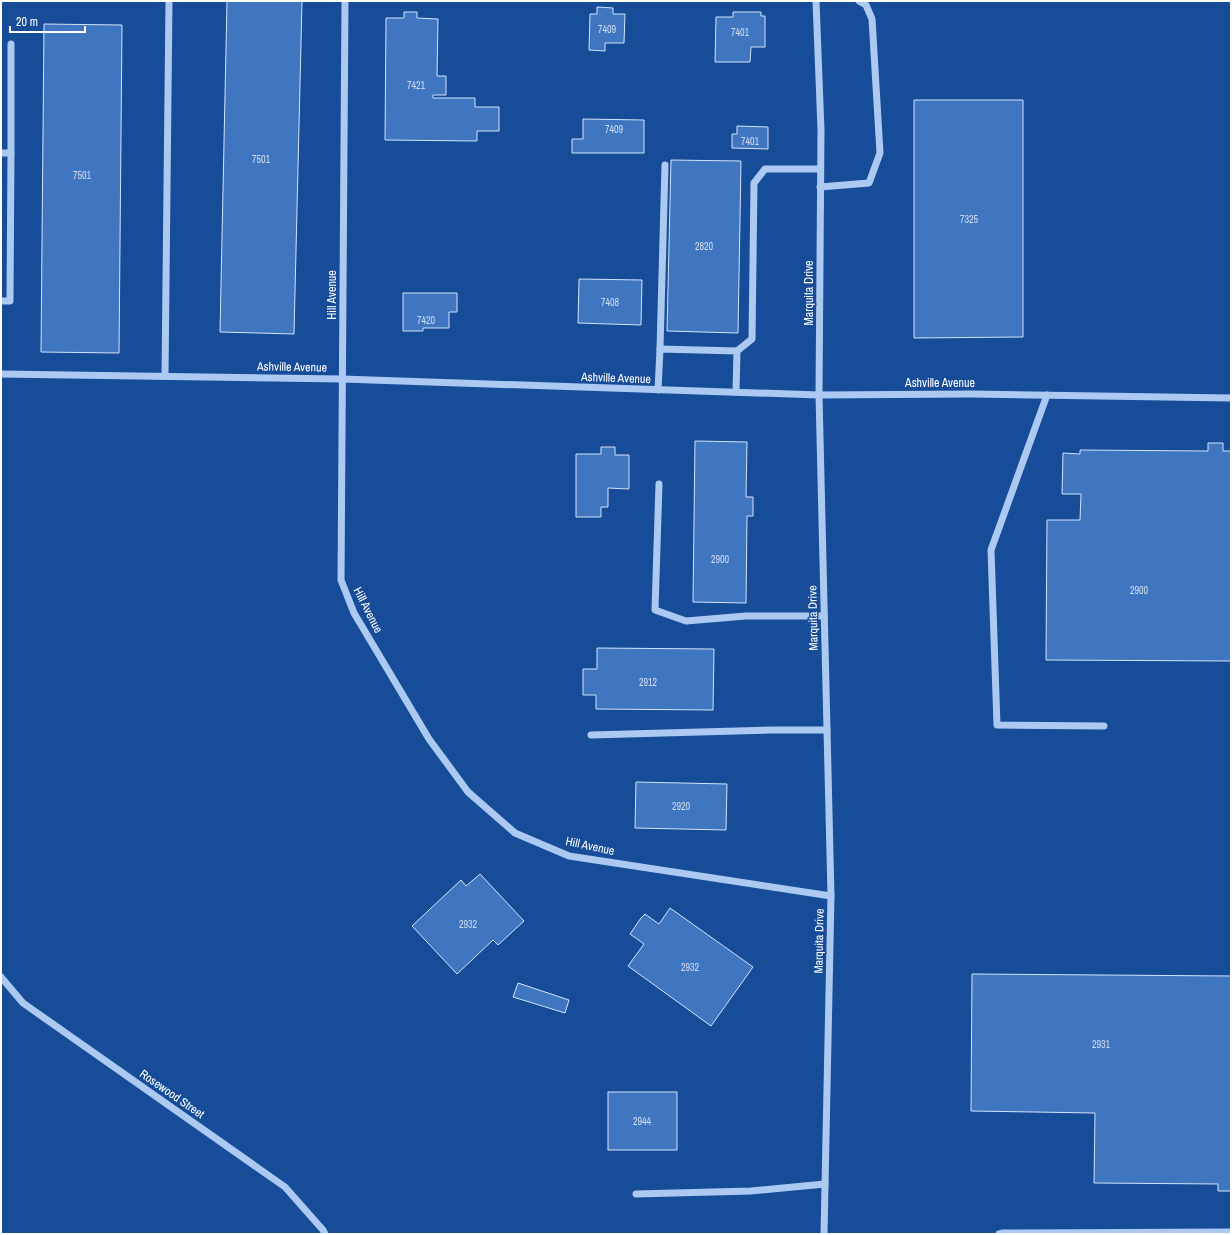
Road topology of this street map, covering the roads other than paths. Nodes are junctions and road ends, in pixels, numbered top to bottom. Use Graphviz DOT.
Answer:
graph roads {
  1 [pos="169,1"];
  2 [pos="345,1"];
  3 [pos="816,1"];
  4 [pos="859,1"];
  5 [pos="11,44"];
  6 [pos="1,154"];
  7 [pos="11,154"];
  8 [pos="665,165"];
  9 [pos="820,169"];
  10 [pos="820,188"];
  11 [pos="1,301"];
  12 [pos="660,349"];
  13 [pos="737,351"];
  14 [pos="1,374"];
  15 [pos="165,376"];
  16 [pos="342,379"];
  17 [pos="658,390"];
  18 [pos="736,392"];
  19 [pos="819,395"];
  20 [pos="1047,395"];
  21 [pos="1231,398"];
  22 [pos="659,484"];
  23 [pos="824,616"];
  24 [pos="1104,726"];
  25 [pos="827,730"];
  26 [pos="591,735"];
  27 [pos="831,896"];
  28 [pos="1,977"];
  29 [pos="825,1184"];
  30 [pos="636,1194"];
  31 [pos="1231,1232"];
  32 [pos="325,1234"];
  33 [pos="824,1234"];
  34 [pos="999,1234"];
  1 -- 15 [label="street"];
  2 -- 16 [label="street, Hill Avenue"];
  3 -- 9 [label="street, Marquita Drive"];
  4 -- 10 [label="street"];
  5 -- 7 [label="street"];
  6 -- 7 [label="street"];
  7 -- 11 [label="street"];
  8 -- 12 [label="street"];
  9 -- 10 [label="street, Marquita Drive"];
  9 -- 13 [label="street"];
  10 -- 19 [label="street, Marquita Drive"];
  12 -- 13 [label="street"];
  12 -- 17 [label="street"];
  13 -- 18 [label="street"];
  14 -- 15 [label="street, Ashville Avenue"];
  15 -- 16 [label="street, Ashville Avenue"];
  16 -- 17 [label="street, Ashville Avenue"];
  16 -- 27 [label="street, Hill Avenue"];
  17 -- 18 [label="street, Ashville Avenue"];
  18 -- 19 [label="street, Ashville Avenue"];
  19 -- 20 [label="street, Ashville Avenue"];
  19 -- 23 [label="street, Marquita Drive"];
  20 -- 21 [label="street, Ashville Avenue"];
  20 -- 24 [label="street"];
  22 -- 23 [label="street"];
  23 -- 25 [label="street, Marquita Drive"];
  25 -- 26 [label="street"];
  25 -- 27 [label="street, Marquita Drive"];
  27 -- 29 [label="street, Marquita Drive"];
  28 -- 32 [label="street, Rosewood Street"];
  29 -- 30 [label="street"];
  29 -- 33 [label="street, Marquita Drive"];
  31 -- 34 [label="street"];
}
